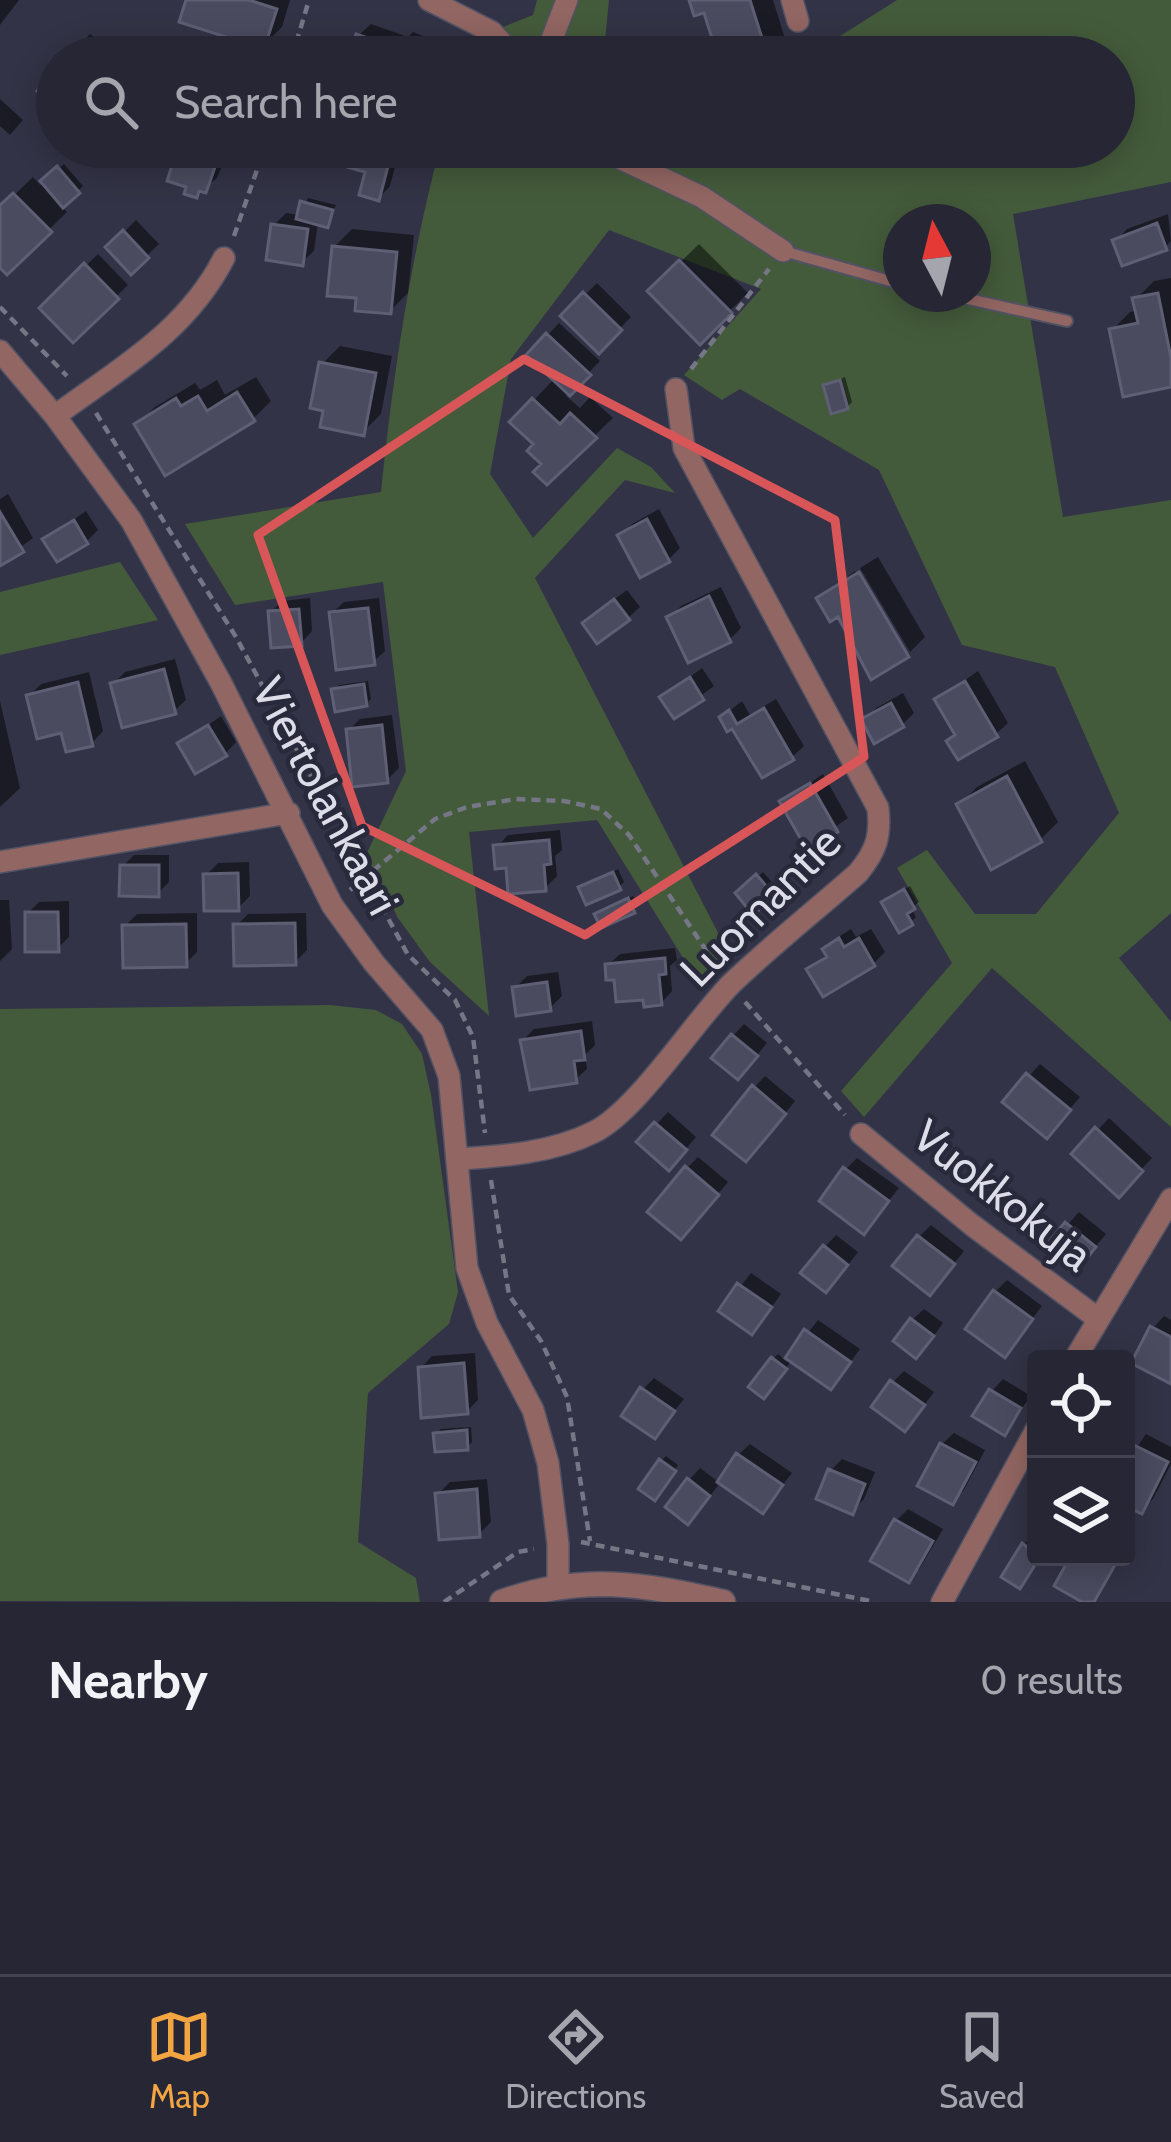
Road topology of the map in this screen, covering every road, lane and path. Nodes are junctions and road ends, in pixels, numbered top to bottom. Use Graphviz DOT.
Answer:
graph roads {
  1 [pos="309,0"];
  2 [pos="429,0"];
  3 [pos="567,0"];
  4 [pos="298,36"];
  5 [pos="495,36"];
  6 [pos="553,36"];
  7 [pos="259,168"];
  8 [pos="641,168"];
  9 [pos="783,251"];
  10 [pos="224,258"];
  11 [pos="883,279"];
  12 [pos="991,304"];
  13 [pos="1067,321"];
  14 [pos="0,351"];
  15 [pos="676,389"];
  16 [pos="55,416"];
  17 [pos="289,813"];
  18 [pos="0,862"];
  19 [pos="332,905"];
  20 [pos="730,985"];
  21 [pos="861,1134"];
  22 [pos="459,1159"];
  23 [pos="1171,1198"];
  24 [pos="1097,1318"];
  25 [pos="1080,1350"];
  26 [pos="1027,1446"];
  27 [pos="558,1587"];
  28 [pos="502,1602"];
  29 [pos="723,1602"];
  30 [pos="941,1602"];
  1 -- 4 [label="path"];
  2 -- 5 [label="street"];
  3 -- 6 [label="street"];
  7 -- 10 [label="path"];
  8 -- 9 [label="street"];
  9 -- 11 [label="lane"];
  9 -- 15 [label="path"];
  10 -- 16 [label="street"];
  12 -- 13 [label="lane"];
  14 -- 16 [label="street, Viertolankaari"];
  15 -- 20 [label="street, Luomantie"];
  16 -- 17 [label="street, Viertolankaari"];
  17 -- 18 [label="street"];
  17 -- 19 [label="street, Viertolankaari"];
  19 -- 20 [label="path"];
  19 -- 22 [label="street, Viertolankaari"];
  20 -- 21 [label="path"];
  20 -- 22 [label="street, Luomantie"];
  21 -- 24 [label="street, Vuokkokuja"];
  22 -- 27 [label="street, Viertolankaari"];
  23 -- 24 [label="street"];
  24 -- 25 [label="street"];
  26 -- 30 [label="street"];
  27 -- 28 [label="street"];
  27 -- 29 [label="street"];
}
